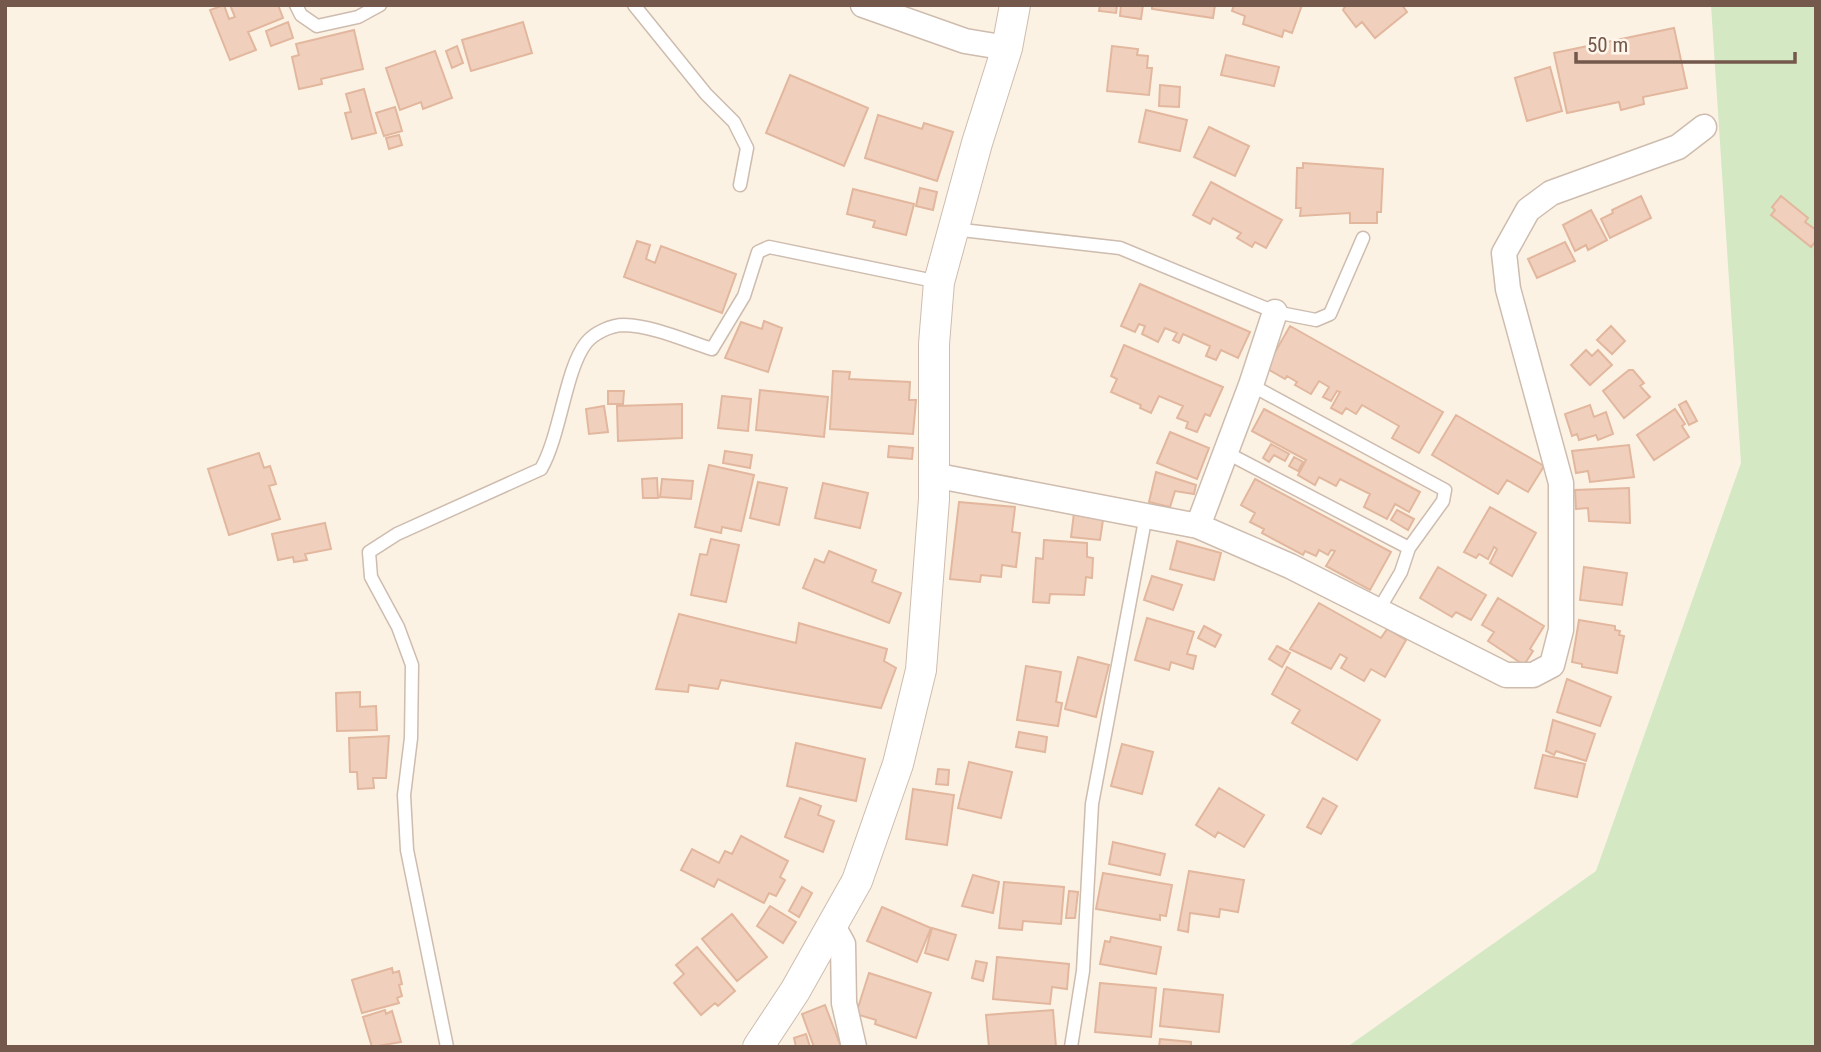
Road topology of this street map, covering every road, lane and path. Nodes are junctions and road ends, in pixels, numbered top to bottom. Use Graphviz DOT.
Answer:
graph roads {
  1 [pos="296,5"];
  2 [pos="380,5"];
  3 [pos="634,5"];
  4 [pos="863,5"];
  5 [pos="1015,5"];
  6 [pos="1007,48"];
  7 [pos="1704,127"];
  8 [pos="740,185"];
  9 [pos="952,229"];
  10 [pos="1363,237"];
  11 [pos="939,282"];
  12 [pos="1275,312"];
  13 [pos="1251,385"];
  14 [pos="1227,453"];
  15 [pos="933,475"];
  16 [pos="1146,515"];
  17 [pos="1198,526"];
  18 [pos="1409,548"];
  19 [pos="1378,611"];
  20 [pos="833,926"];
  21 [pos="447,1047"];
  22 [pos="758,1047"];
  23 [pos="854,1047"];
  24 [pos="1071,1047"];
  1 -- 2 [label="lane"];
  3 -- 8 [label="lane"];
  4 -- 6 [label="street"];
  5 -- 6 [label="street"];
  6 -- 9 [label="street"];
  7 -- 19 [label="street"];
  9 -- 11 [label="street"];
  9 -- 12 [label="lane"];
  10 -- 12 [label="lane"];
  11 -- 15 [label="street"];
  11 -- 21 [label="lane"];
  12 -- 13 [label="street"];
  13 -- 14 [label="street"];
  13 -- 18 [label="lane"];
  14 -- 17 [label="street"];
  14 -- 18 [label="lane"];
  15 -- 16 [label="street"];
  15 -- 20 [label="street"];
  16 -- 17 [label="street"];
  16 -- 24 [label="lane"];
  17 -- 19 [label="street"];
  18 -- 19 [label="lane"];
  20 -- 22 [label="street"];
  20 -- 23 [label="street"];
}
